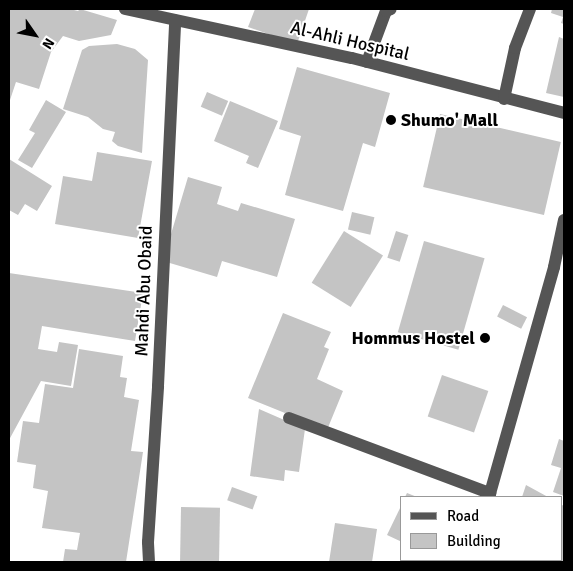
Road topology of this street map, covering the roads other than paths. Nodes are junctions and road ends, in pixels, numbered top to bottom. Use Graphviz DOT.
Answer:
graph roads {
  1 [pos="125,9"];
  2 [pos="391,9"];
  3 [pos="530,9"];
  4 [pos="175,20"];
  5 [pos="368,62"];
  6 [pos="504,99"];
  7 [pos="564,113"];
  8 [pos="564,220"];
  9 [pos="289,418"];
  10 [pos="490,495"];
  11 [pos="149,562"];
  1 -- 4 [label="street, Al-Ahli Hospital"];
  2 -- 5 [label="street"];
  3 -- 6 [label="street"];
  4 -- 5 [label="street, Al-Ahli Hospital"];
  4 -- 11 [label="street, Mahdi Abu Obaid"];
  5 -- 6 [label="street, Al-Ahli Hospital"];
  6 -- 7 [label="street, Al-Ahli Hospital"];
  8 -- 10 [label="street"];
  9 -- 10 [label="street"];
}
